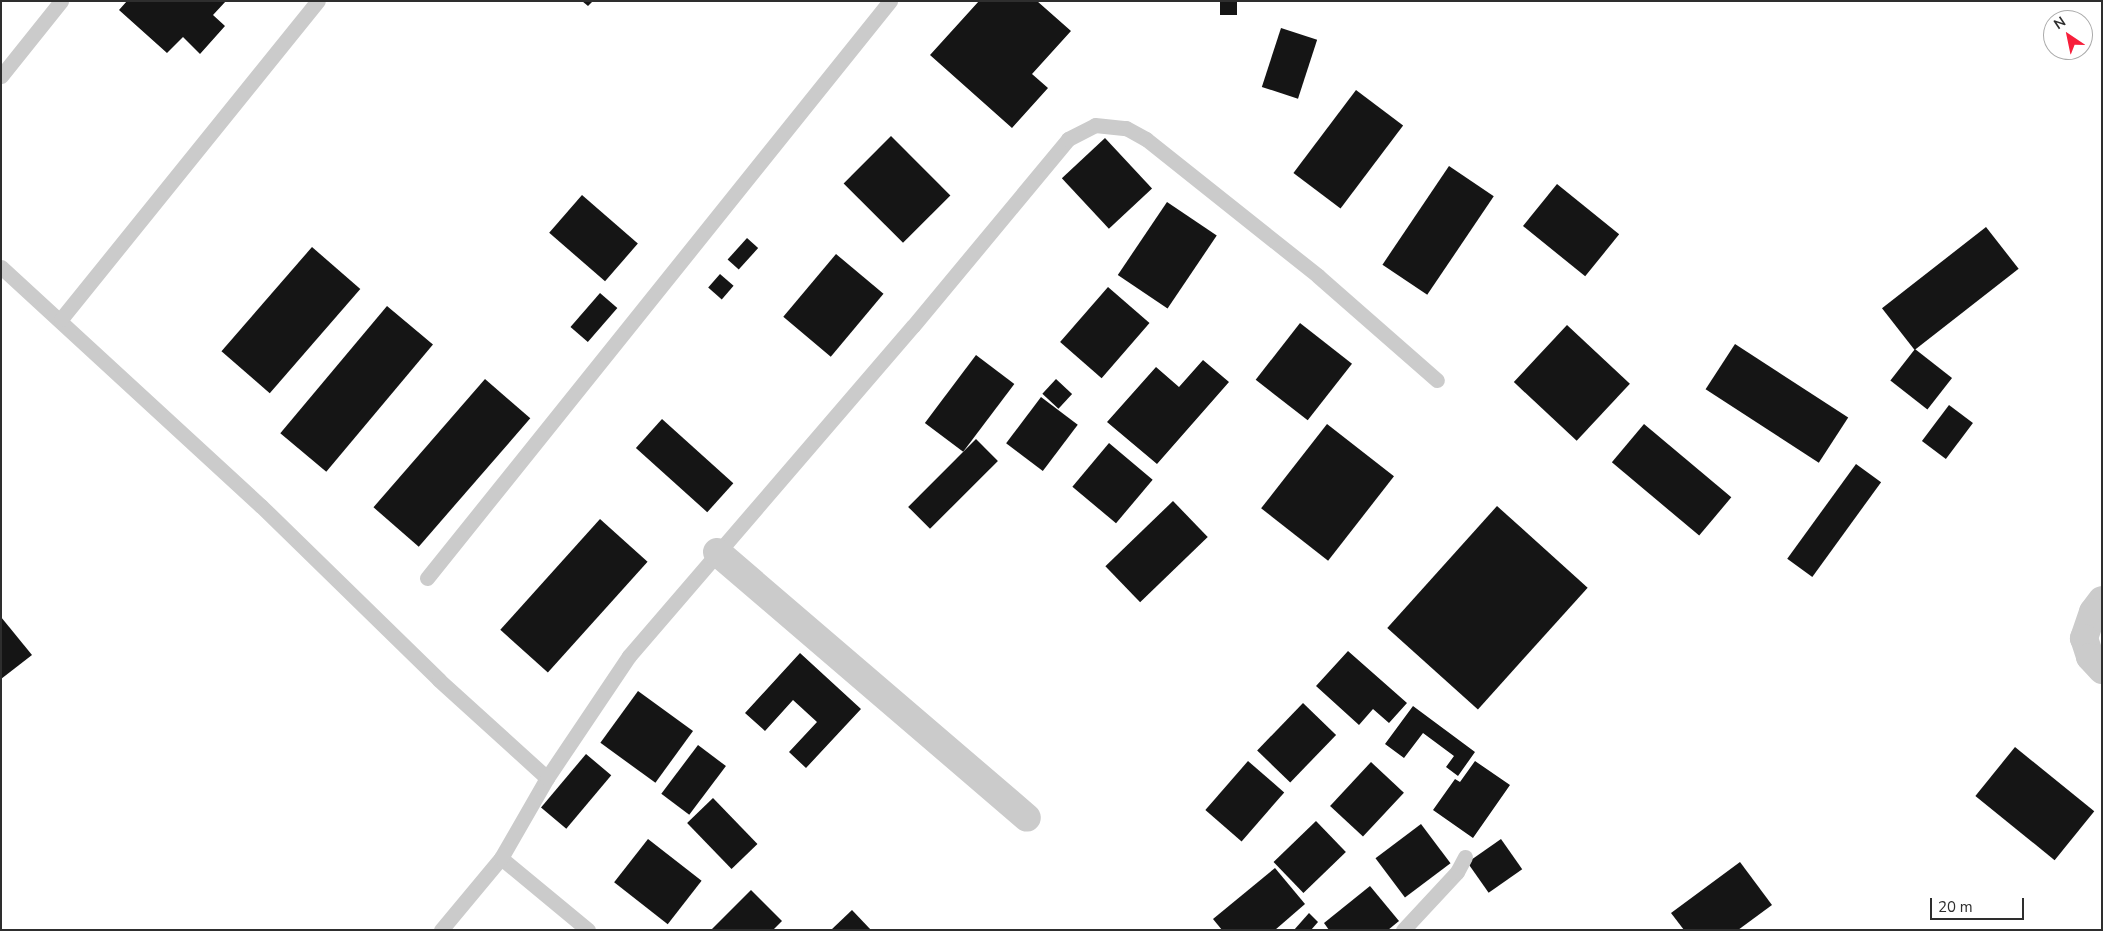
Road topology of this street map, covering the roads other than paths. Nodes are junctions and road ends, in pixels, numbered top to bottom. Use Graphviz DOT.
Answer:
graph roads {
  1 [pos="61,1"];
  2 [pos="318,1"];
  3 [pos="890,1"];
  4 [pos="1,76"];
  5 [pos="1,267"];
  6 [pos="61,319"];
  7 [pos="1437,380"];
  8 [pos="717,552"];
  9 [pos="427,578"];
  10 [pos="2102,600"];
  11 [pos="2102,670"];
  12 [pos="547,778"];
  13 [pos="1027,818"];
  14 [pos="1465,857"];
  15 [pos="501,858"];
  16 [pos="441,930"];
  17 [pos="588,930"];
  18 [pos="1403,930"];
  1 -- 4 [label="lane"];
  2 -- 6 [label="lane"];
  3 -- 9 [label="lane"];
  5 -- 6 [label="lane"];
  6 -- 12 [label="lane"];
  7 -- 8 [label="lane"];
  8 -- 12 [label="lane"];
  8 -- 13 [label="street"];
  10 -- 11 [label="street"];
  12 -- 15 [label="lane"];
  14 -- 18 [label="lane"];
  15 -- 16 [label="lane"];
  15 -- 17 [label="lane"];
}
